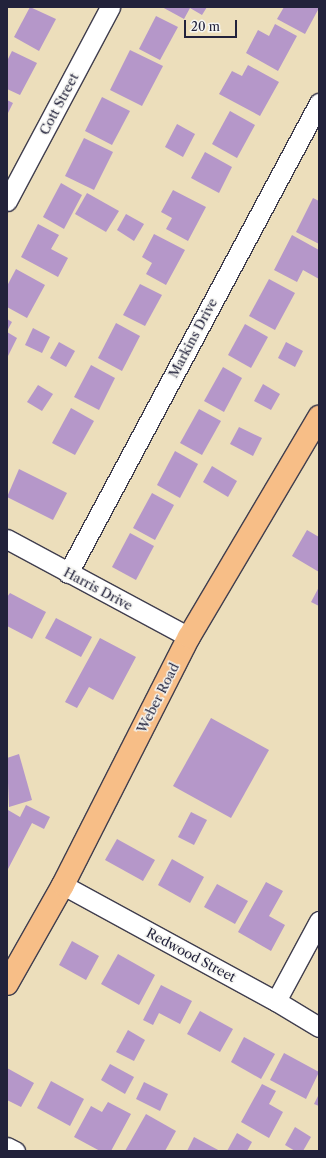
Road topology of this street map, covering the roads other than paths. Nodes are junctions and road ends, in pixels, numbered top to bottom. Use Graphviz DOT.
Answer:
graph roads {
  1 [pos="110,7"];
  2 [pos="319,103"];
  3 [pos="7,201"];
  4 [pos="319,417"];
  5 [pos="7,539"];
  6 [pos="68,573"];
  7 [pos="189,637"];
  8 [pos="63,885"];
  9 [pos="319,921"];
  10 [pos="7,984"];
  11 [pos="276,1001"];
  12 [pos="319,1026"];
  13 [pos="7,1147"];
  14 [pos="15,1151"];
  1 -- 3 [label="street, Cott Street"];
  2 -- 6 [label="street, Markins Drive"];
  4 -- 7 [label="main road, Weber Road"];
  5 -- 6 [label="street, Harris Drive"];
  6 -- 7 [label="street, Harris Drive"];
  7 -- 8 [label="main road, Weber Road"];
  8 -- 10 [label="main road, Weber Road"];
  8 -- 11 [label="street, Redwood Street"];
  9 -- 11 [label="street"];
  11 -- 12 [label="street, Redwood Street"];
  13 -- 14 [label="street"];
}
